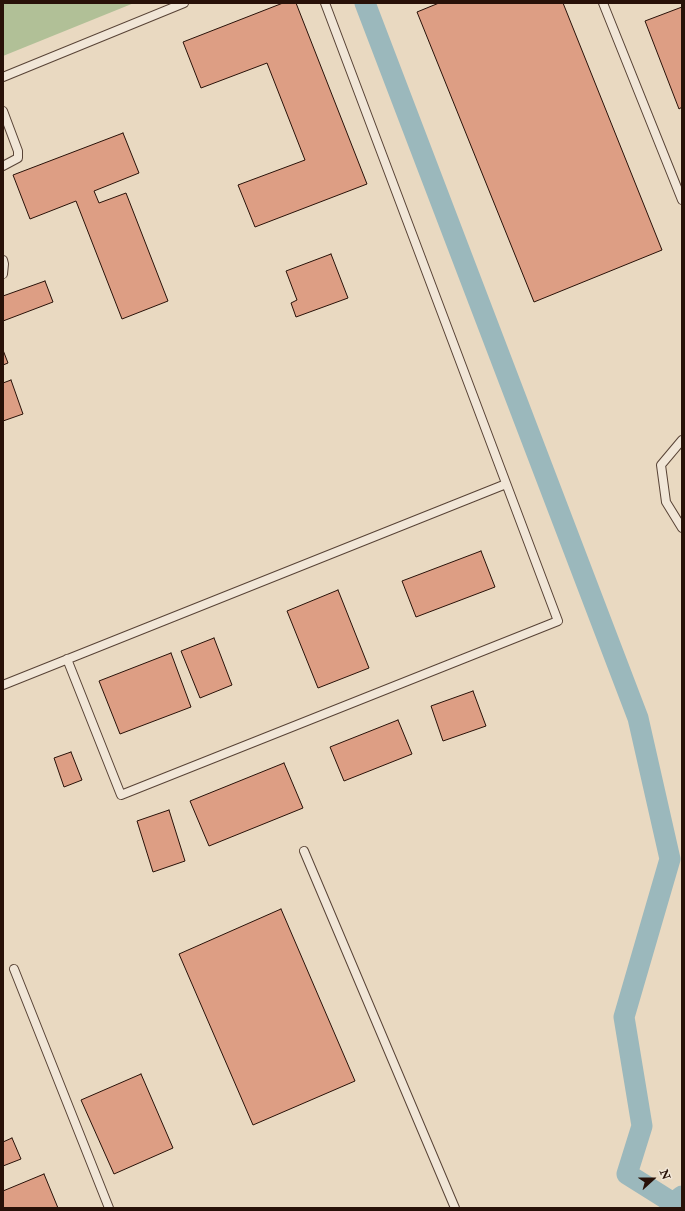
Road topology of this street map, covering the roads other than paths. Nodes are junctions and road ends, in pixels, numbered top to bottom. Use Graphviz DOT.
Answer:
graph roads {
  1 [pos="184,3"];
  2 [pos="325,3"];
  3 [pos="603,3"];
  4 [pos="3,77"];
  5 [pos="3,111"];
  6 [pos="3,166"];
  7 [pos="682,200"];
  8 [pos="3,260"];
  9 [pos="3,274"];
  10 [pos="682,440"];
  11 [pos="506,484"];
  12 [pos="682,528"];
  13 [pos="67,659"];
  14 [pos="3,685"];
  15 [pos="304,851"];
  16 [pos="14,969"];
  17 [pos="109,1208"];
  18 [pos="455,1208"];
  1 -- 4 [label="lane"];
  2 -- 11 [label="lane"];
  3 -- 7 [label="lane"];
  5 -- 6 [label="lane"];
  8 -- 9 [label="lane"];
  10 -- 12 [label="lane"];
  11 -- 13 [label="lane"];
  11 -- 13 [label="lane"];
  13 -- 14 [label="lane"];
  15 -- 18 [label="lane"];
  16 -- 17 [label="lane"];
}
